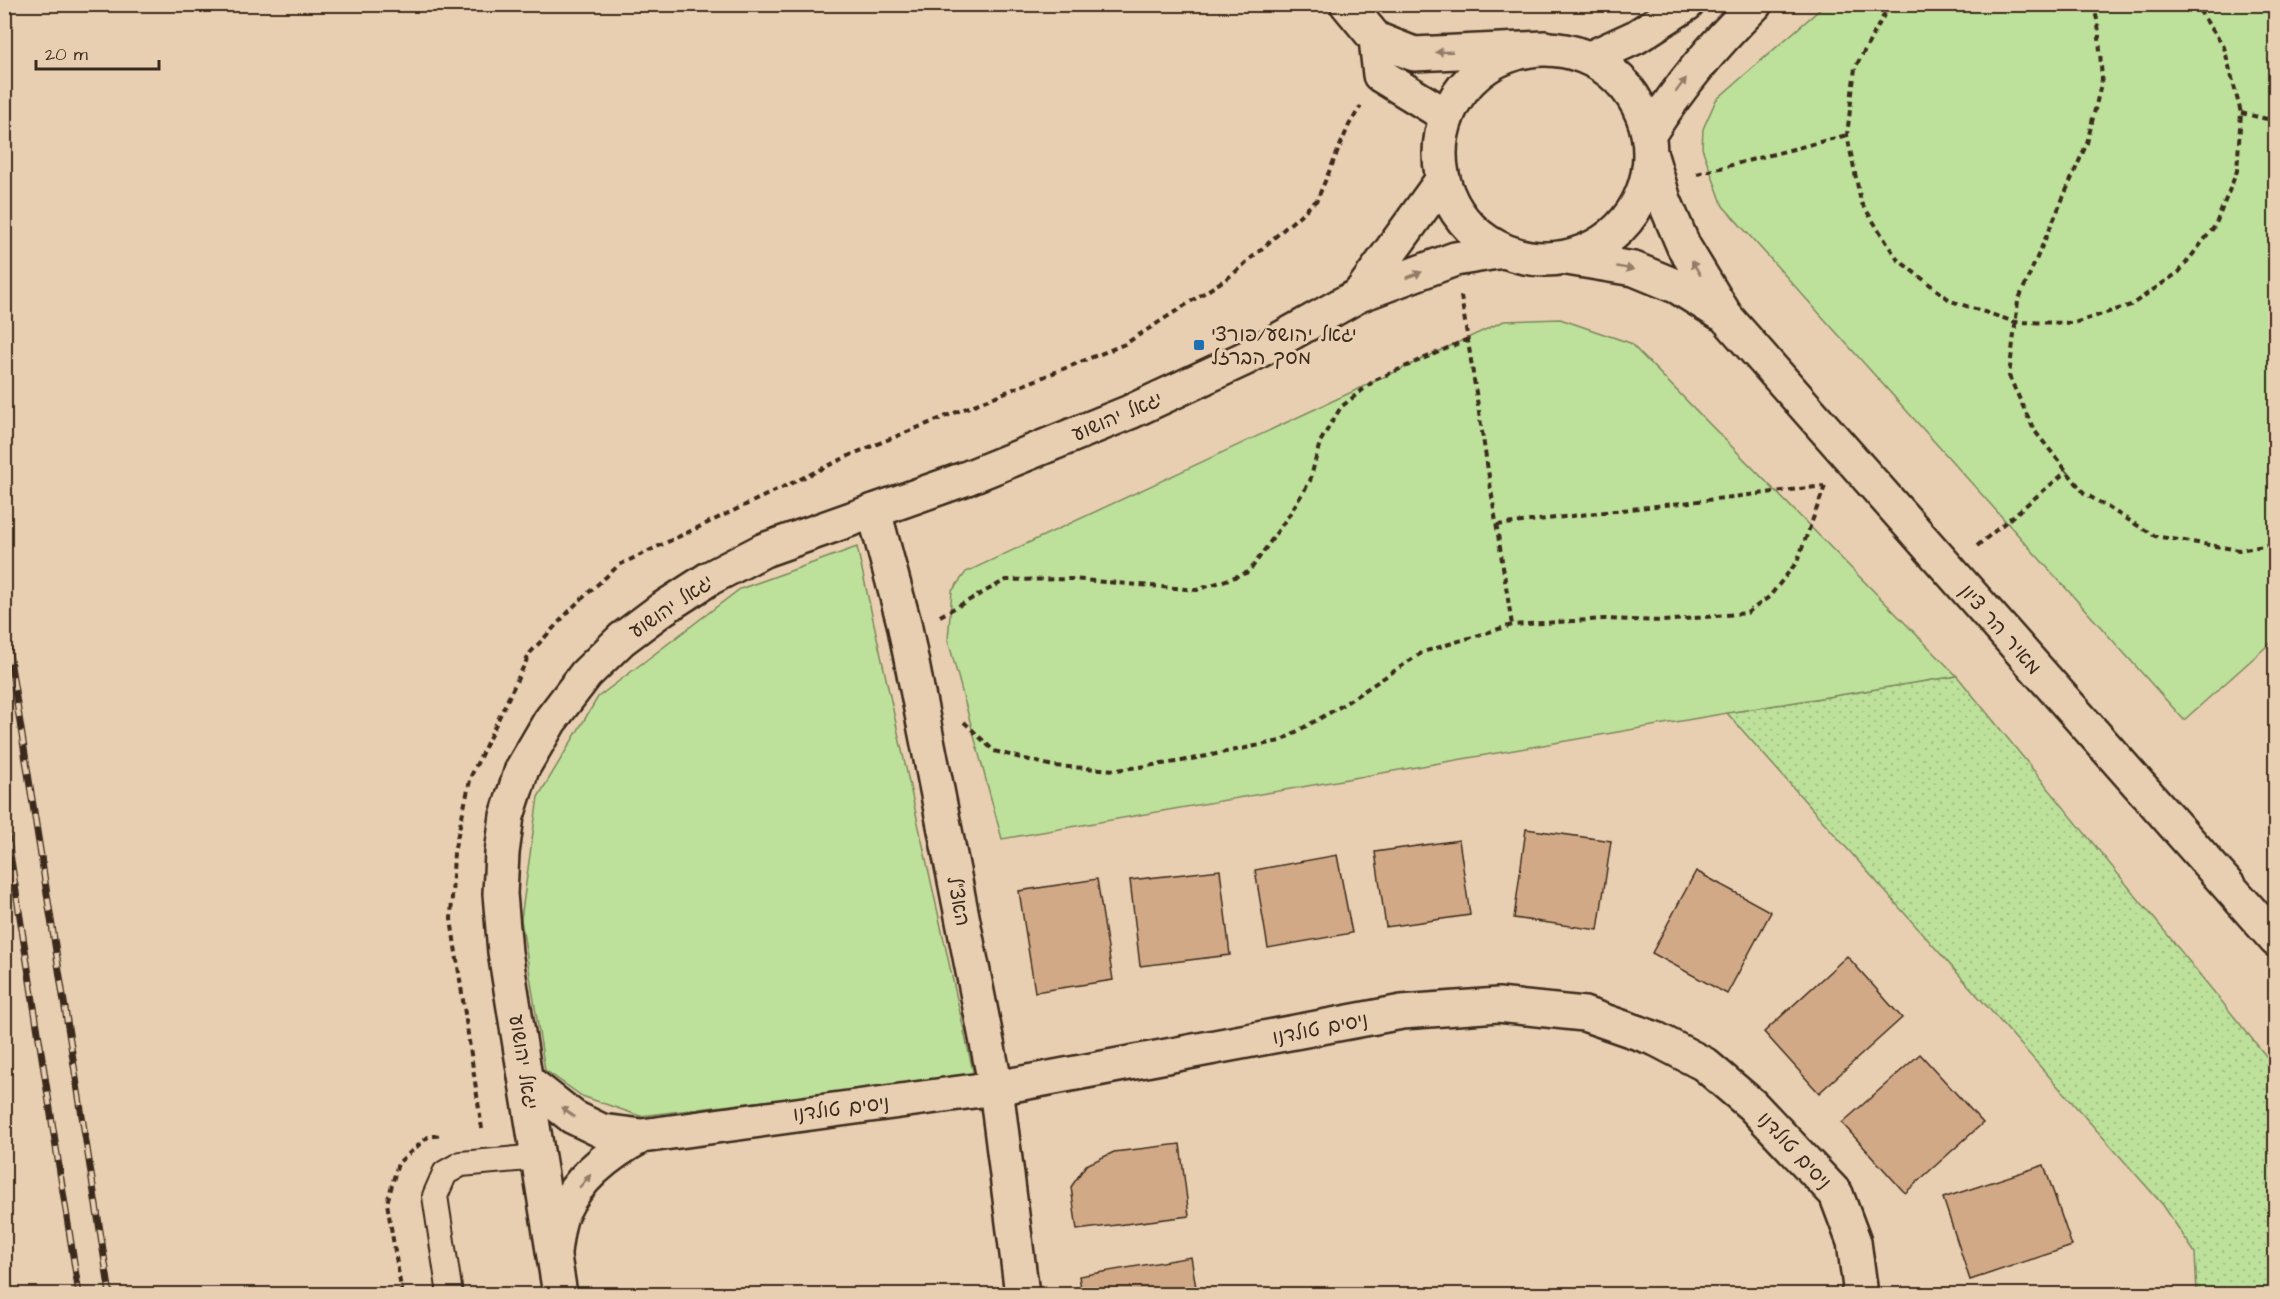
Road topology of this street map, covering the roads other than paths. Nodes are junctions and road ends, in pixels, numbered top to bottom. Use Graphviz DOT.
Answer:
graph roads {
  1 [pos="1347,4"];
  2 [pos="1687,4"];
  3 [pos="1755,4"];
  4 [pos="1376,39"];
  5 [pos="1545,48"];
  6 [pos="1590,58"];
  7 [pos="1447,116"];
  8 [pos="1653,158"];
  9 [pos="1443,179"];
  10 [pos="1503,251"];
  11 [pos="1567,258"];
  12 [pos="1359,295"];
  13 [pos="1726,318"];
  14 [pos="874,511"];
  15 [pos="2276,940"];
  16 [pos="527,1081"];
  17 [pos="996,1088"];
  18 [pos="642,1136"];
  19 [pos="539,1157"];
  20 [pos="554,1252"];
  21 [pos="450,1294"];
  22 [pos="560,1294"];
  23 [pos="1022,1294"];
  24 [pos="1858,1294"];
  1 -- 4 [label="street"];
  2 -- 6 [label="street"];
  8 -- 3 [label="street, one-way"];
  5 -- 4 [label="street, one-way"];
  4 -- 7 [label="street"];
  5 -- 6 [label="street"];
  5 -- 7 [label="street"];
  6 -- 8 [label="street"];
  7 -- 9 [label="street"];
  8 -- 11 [label="street"];
  13 -- 8 [label="street, מאיר הר ציון, one-way"];
  9 -- 10 [label="street"];
  9 -- 12 [label="street, יגאל יהושוע"];
  10 -- 11 [label="street"];
  12 -- 10 [label="street, יגאל יהושוע, one-way"];
  11 -- 13 [label="street, מאיר הר ציון, one-way"];
  12 -- 14 [label="street, יגאל יהושוע"];
  13 -- 15 [label="street, מאיר הר ציון"];
  14 -- 16 [label="street, יגאל יהושוע"];
  14 -- 17 [label="street, האצ\"ל"];
  18 -- 16 [label="street, ניסים טולדנו, one-way"];
  16 -- 19 [label="street, יגאל יהושוע"];
  17 -- 18 [label="street, ניסים טולדנו"];
  17 -- 23 [label="street, האצ\"ל"];
  17 -- 24 [label="street, ניסים טולדנו"];
  20 -- 18 [label="street, ניסים טולדנו, one-way"];
  19 -- 20 [label="street, יגאל יהושוע"];
  19 -- 21 [label="lane"];
  20 -- 22 [label="street, יגאל יהושוע"];
}
